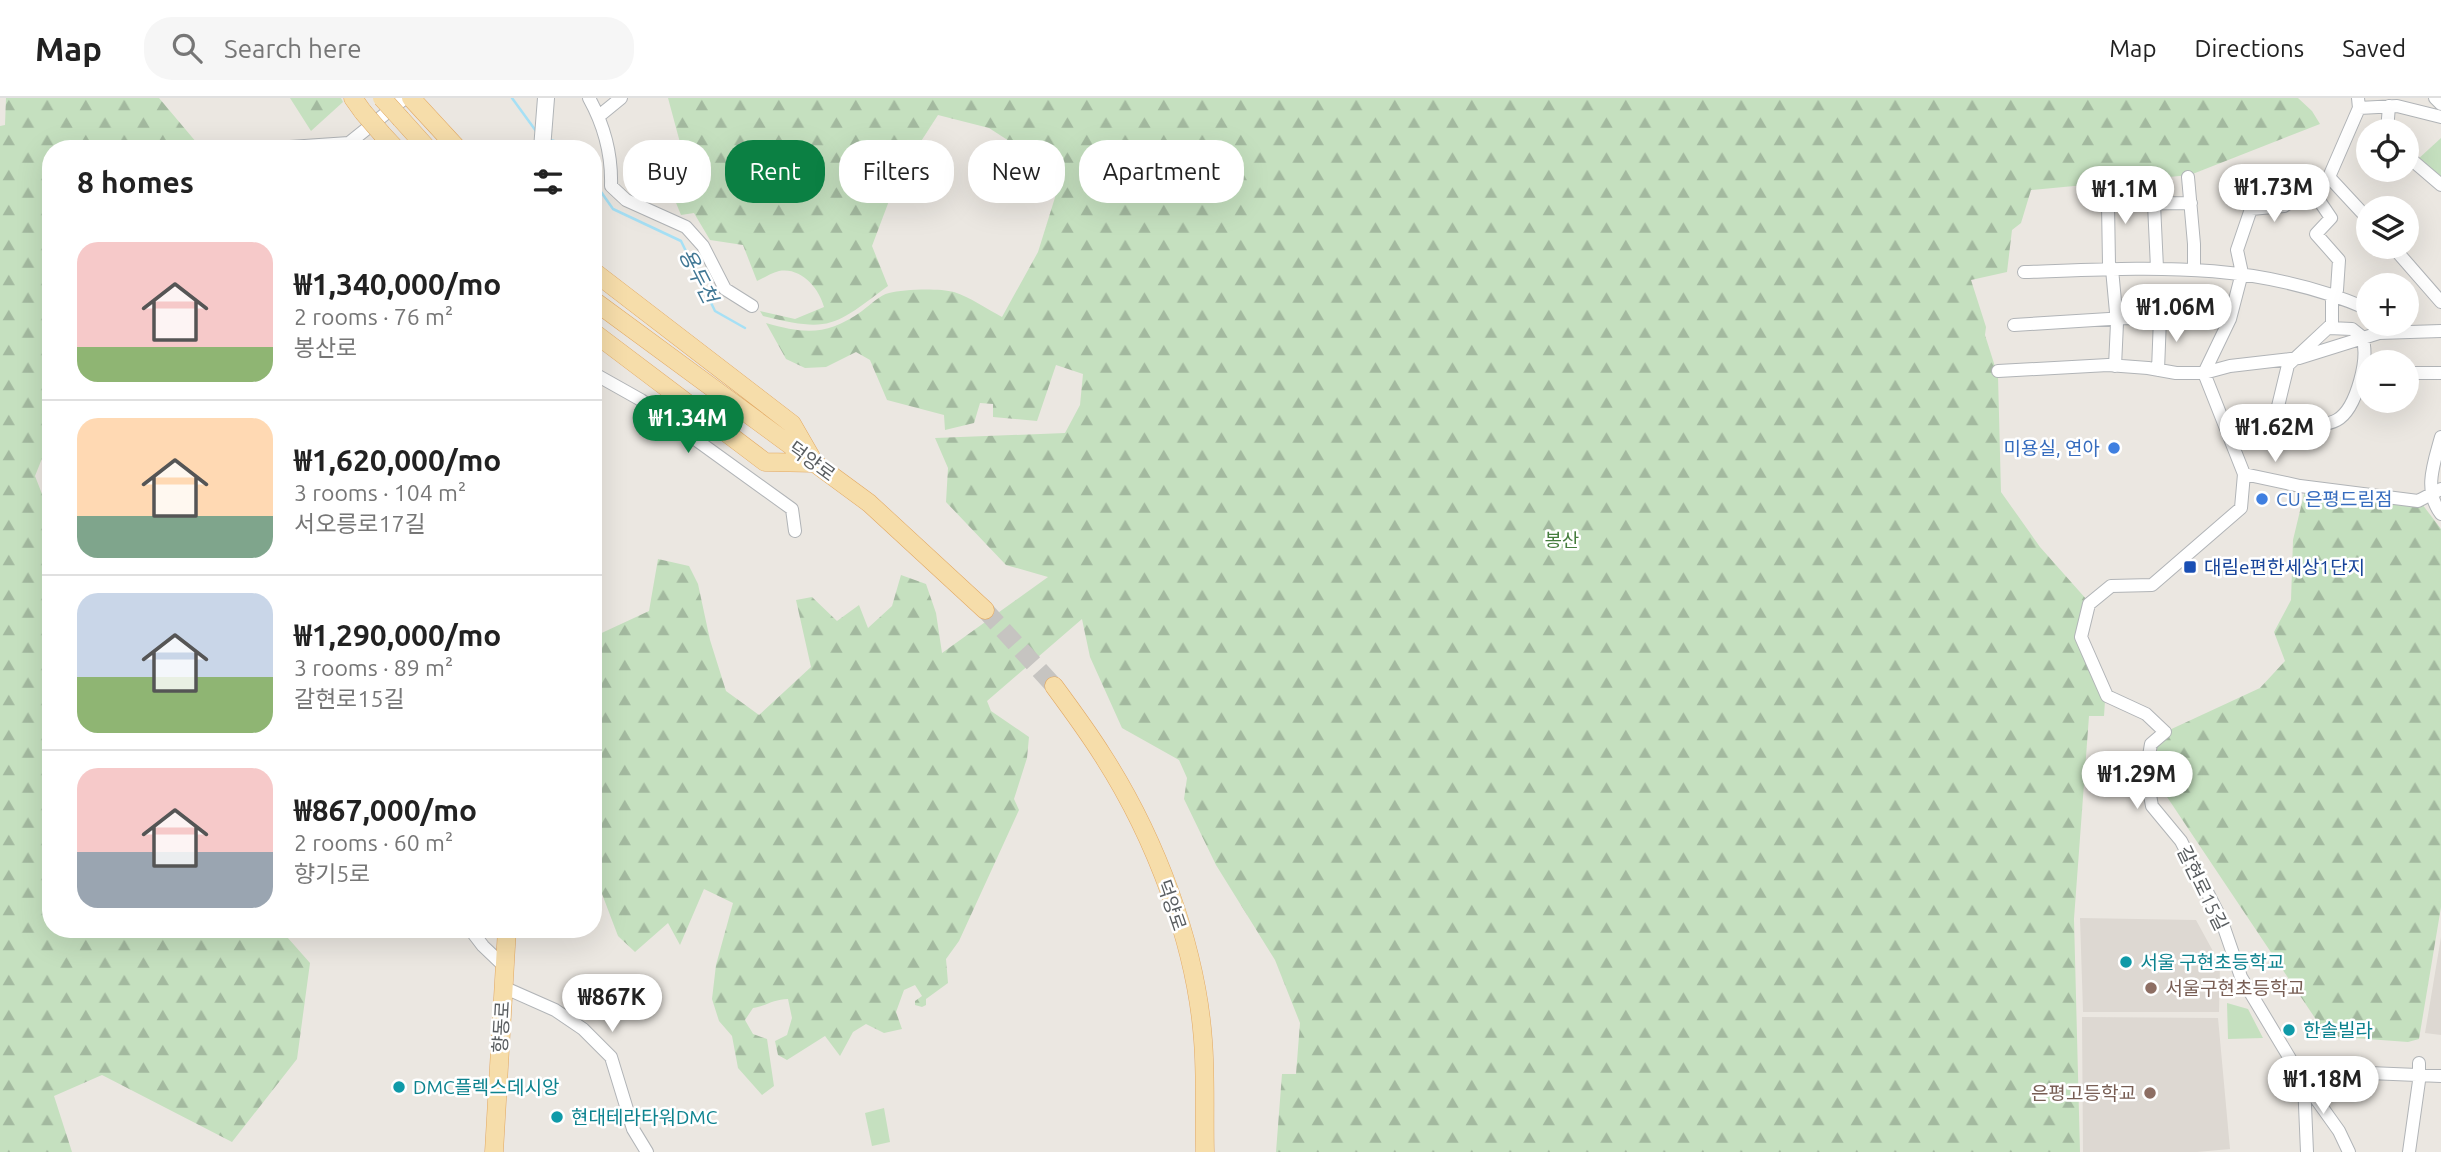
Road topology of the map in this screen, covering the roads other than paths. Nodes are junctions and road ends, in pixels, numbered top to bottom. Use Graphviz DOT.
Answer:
graph roads {
  1 [pos="382,98"];
  2 [pos="546,98"];
  3 [pos="589,98"];
  4 [pos="621,98"];
  5 [pos="2435,98"];
  6 [pos="410,100"];
  7 [pos="2359,103"];
  8 [pos="2441,104"];
  9 [pos="358,105"];
  10 [pos="2389,106"];
  11 [pos="599,116"];
  12 [pos="2441,117"];
  13 [pos="2388,119"];
  14 [pos="353,140"];
  15 [pos="388,140"];
  16 [pos="420,140"];
  17 [pos="449,140"];
  18 [pos="543,140"];
  19 [pos="2419,166"];
  20 [pos="2188,177"];
  21 [pos="2329,177"];
  22 [pos="2441,185"];
  23 [pos="2312,190"];
  24 [pos="2191,203"];
  25 [pos="2154,204"];
  26 [pos="2356,206"];
  27 [pos="2403,259"];
  28 [pos="2157,268"];
  29 [pos="2194,268"];
  30 [pos="2112,269"];
  31 [pos="2024,272"];
  32 [pos="2242,273"];
  33 [pos="602,278"];
  34 [pos="2334,295"];
  35 [pos="2441,302"];
  36 [pos="2356,304"];
  37 [pos="752,306"];
  38 [pos="602,307"];
  39 [pos="2160,318"];
  40 [pos="2230,319"];
  41 [pos="2116,320"];
  42 [pos="2014,325"];
  43 [pos="2329,328"];
  44 [pos="2419,330"];
  45 [pos="2441,331"];
  46 [pos="2366,336"];
  47 [pos="2362,337"];
  48 [pos="602,339"];
  49 [pos="2363,350"];
  50 [pos="2296,358"];
  51 [pos="2115,366"];
  52 [pos="2158,370"];
  53 [pos="1997,371"];
  54 [pos="2204,373"];
  55 [pos="2419,373"];
  56 [pos="2441,373"];
  57 [pos="602,378"];
  58 [pos="2356,400"];
  59 [pos="2441,437"];
  60 [pos="815,463"];
  61 [pos="2244,474"];
  62 [pos="2436,492"];
  63 [pos="2441,514"];
  64 [pos="795,531"];
  65 [pos="985,610"];
  66 [pos="1054,686"];
  67 [pos="478,938"];
  68 [pos="507,938"];
  69 [pos="505,967"];
  70 [pos="503,987"];
  71 [pos="2419,1068"];
  72 [pos="2441,1076"];
  73 [pos="2304,1082"];
  74 [pos="495,1152"];
  75 [pos="647,1152"];
  76 [pos="1205,1152"];
  77 [pos="2307,1152"];
  78 [pos="2349,1152"];
  79 [pos="2409,1152"];
  1 -- 16 [label="main road, bridge"];
  2 -- 18 [label="main road"];
  3 -- 11 [label="street"];
  4 -- 11 [label="street"];
  5 -- 8 [label="street"];
  6 -- 14 [label="street"];
  6 -- 17 [label="main road"];
  7 -- 10 [label="street"];
  7 -- 21 [label="street"];
  9 -- 15 [label="main road, bridge"];
  10 -- 12 [label="street"];
  10 -- 13 [label="street"];
  11 -- 37 [label="street"];
  19 -- 22 [label="street"];
  20 -- 24 [label="street"];
  21 -- 23 [label="street"];
  21 -- 26 [label="street"];
  23 -- 32 [label="street"];
  23 -- 34 [label="street"];
  24 -- 25 [label="street"];
  24 -- 29 [label="street"];
  25 -- 28 [label="street"];
  25 -- 30 [label="street"];
  27 -- 35 [label="street"];
  28 -- 29 [label="street"];
  28 -- 30 [label="street"];
  29 -- 32 [label="street"];
  30 -- 31 [label="street"];
  30 -- 41 [label="street"];
  32 -- 34 [label="street"];
  32 -- 40 [label="street"];
  33 -- 60 [label="main road"];
  34 -- 36 [label="street"];
  34 -- 43 [label="street"];
  38 -- 60 [label="main road, 덕양로"];
  39 -- 40 [label="street"];
  39 -- 41 [label="street"];
  39 -- 52 [label="street"];
  40 -- 54 [label="street"];
  41 -- 42 [label="street"];
  41 -- 51 [label="street"];
  43 -- 47 [label="street"];
  43 -- 50 [label="street"];
  44 -- 45 [label="street"];
  46 -- 47 [label="street"];
  47 -- 49 [label="street"];
  47 -- 50 [label="street"];
  48 -- 60 [label="main road"];
  50 -- 54 [label="street"];
  50 -- 58 [label="street"];
  51 -- 52 [label="street"];
  51 -- 53 [label="street"];
  52 -- 54 [label="street"];
  54 -- 61 [label="street"];
  55 -- 56 [label="street"];
  57 -- 64 [label="street"];
  59 -- 62 [label="street"];
  60 -- 65 [label="main road, 덕양로"];
  61 -- 62 [label="street"];
  61 -- 73 [label="street, 갈현로15길"];
  62 -- 63 [label="street"];
  66 -- 76 [label="main road, 덕양로"];
  67 -- 69 [label="street"];
  68 -- 69 [label="main road, 향동로"];
  69 -- 70 [label="main road, 향동로"];
  70 -- 74 [label="main road, 향동로"];
  70 -- 75 [label="street"];
  71 -- 72 [label="street"];
  71 -- 73 [label="street"];
  71 -- 79 [label="street"];
  73 -- 77 [label="street"];
  73 -- 78 [label="street, 갈현로15길"];
}
